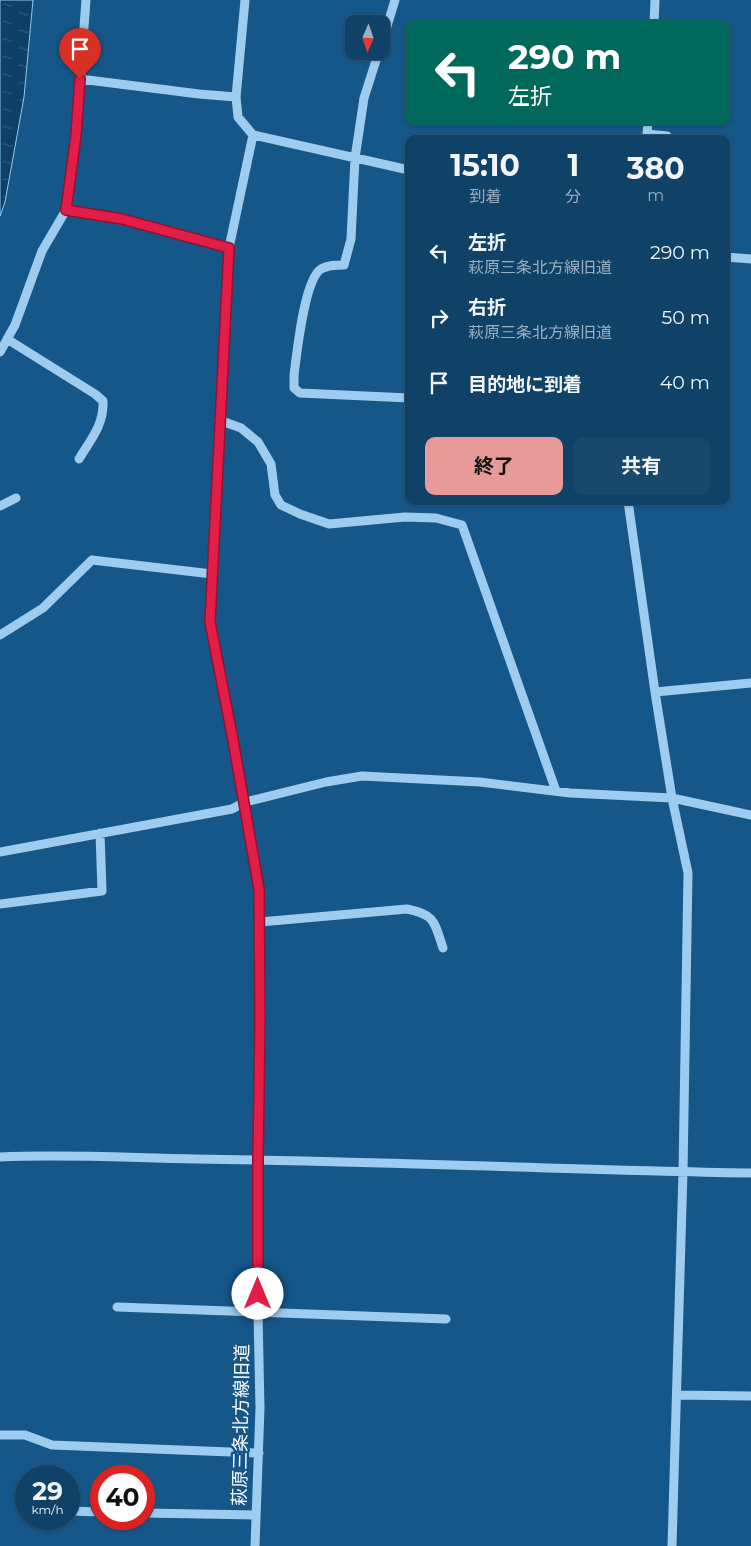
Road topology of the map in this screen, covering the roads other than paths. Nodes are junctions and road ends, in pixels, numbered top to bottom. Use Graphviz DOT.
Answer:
graph roads {
  1 [pos="86,0"];
  2 [pos="245,0"];
  3 [pos="394,0"];
  4 [pos="655,0"];
  5 [pos="390,15"];
  6 [pos="654,20"];
  7 [pos="377,60"];
  8 [pos="80,79"];
  9 [pos="236,97"];
  10 [pos="648,125"];
  11 [pos="253,134"];
  12 [pos="657,135"];
  13 [pos="355,158"];
  14 [pos="405,169"];
  15 [pos="66,210"];
  16 [pos="229,248"];
  17 [pos="730,257"];
  18 [pos="751,259"];
  19 [pos="7,339"];
  20 [pos="0,352"];
  21 [pos="405,398"];
  22 [pos="219,420"];
  23 [pos="79,459"];
  24 [pos="16,498"];
  25 [pos="629,505"];
  26 [pos="0,506"];
  27 [pos="212,574"];
  28 [pos="0,635"];
  29 [pos="751,683"];
  30 [pos="655,692"];
  31 [pos="556,791"];
  32 [pos="672,798"];
  33 [pos="244,802"];
  34 [pos="751,815"];
  35 [pos="100,833"];
  36 [pos="0,852"];
  37 [pos="0,904"];
  38 [pos="260,922"];
  39 [pos="443,948"];
  40 [pos="0,1157"];
  41 [pos="258,1159"];
  42 [pos="683,1172"];
  43 [pos="751,1173"];
  44 [pos="117,1307"];
  45 [pos="258,1313"];
  46 [pos="446,1319"];
  47 [pos="676,1395"];
  48 [pos="751,1396"];
  49 [pos="0,1435"];
  50 [pos="259,1453"];
  51 [pos="155,1513"];
  52 [pos="256,1516"];
  53 [pos="255,1546"];
  54 [pos="672,1546"];
  1 -- 8 [label="street"];
  2 -- 9 [label="street"];
  3 -- 5 [label="street"];
  4 -- 6 [label="street"];
  7 -- 13 [label="street"];
  8 -- 9 [label="street"];
  8 -- 15 [label="street"];
  9 -- 11 [label="street"];
  10 -- 12 [label="street"];
  11 -- 13 [label="street"];
  11 -- 16 [label="street, 萩原三条北方線旧道"];
  13 -- 14 [label="street"];
  13 -- 21 [label="street"];
  15 -- 16 [label="street"];
  15 -- 19 [label="street"];
  16 -- 22 [label="street, 萩原三条北方線旧道"];
  17 -- 18 [label="street"];
  19 -- 20 [label="street"];
  19 -- 23 [label="street"];
  22 -- 27 [label="street, 萩原三条北方線旧道"];
  22 -- 31 [label="street"];
  24 -- 26 [label="street"];
  25 -- 30 [label="street"];
  27 -- 28 [label="street"];
  27 -- 33 [label="street, 萩原三条北方線旧道"];
  29 -- 30 [label="street"];
  30 -- 32 [label="street"];
  31 -- 32 [label="street"];
  31 -- 33 [label="street"];
  32 -- 34 [label="street"];
  32 -- 42 [label="street"];
  33 -- 35 [label="street"];
  33 -- 38 [label="street, 萩原三条北方線旧道"];
  35 -- 36 [label="street"];
  35 -- 37 [label="street"];
  38 -- 39 [label="street"];
  38 -- 41 [label="street, 萩原三条北方線旧道"];
  40 -- 41 [label="street"];
  41 -- 42 [label="street"];
  41 -- 45 [label="street, 萩原三条北方線旧道"];
  42 -- 43 [label="street"];
  42 -- 47 [label="street"];
  44 -- 45 [label="street"];
  45 -- 46 [label="street"];
  45 -- 50 [label="street, 萩原三条北方線旧道"];
  47 -- 48 [label="street"];
  47 -- 54 [label="street"];
  49 -- 50 [label="street"];
  50 -- 52 [label="street, 萩原三条北方線旧道"];
  51 -- 52 [label="street"];
  52 -- 53 [label="street, 萩原三条北方線旧道"];
}
